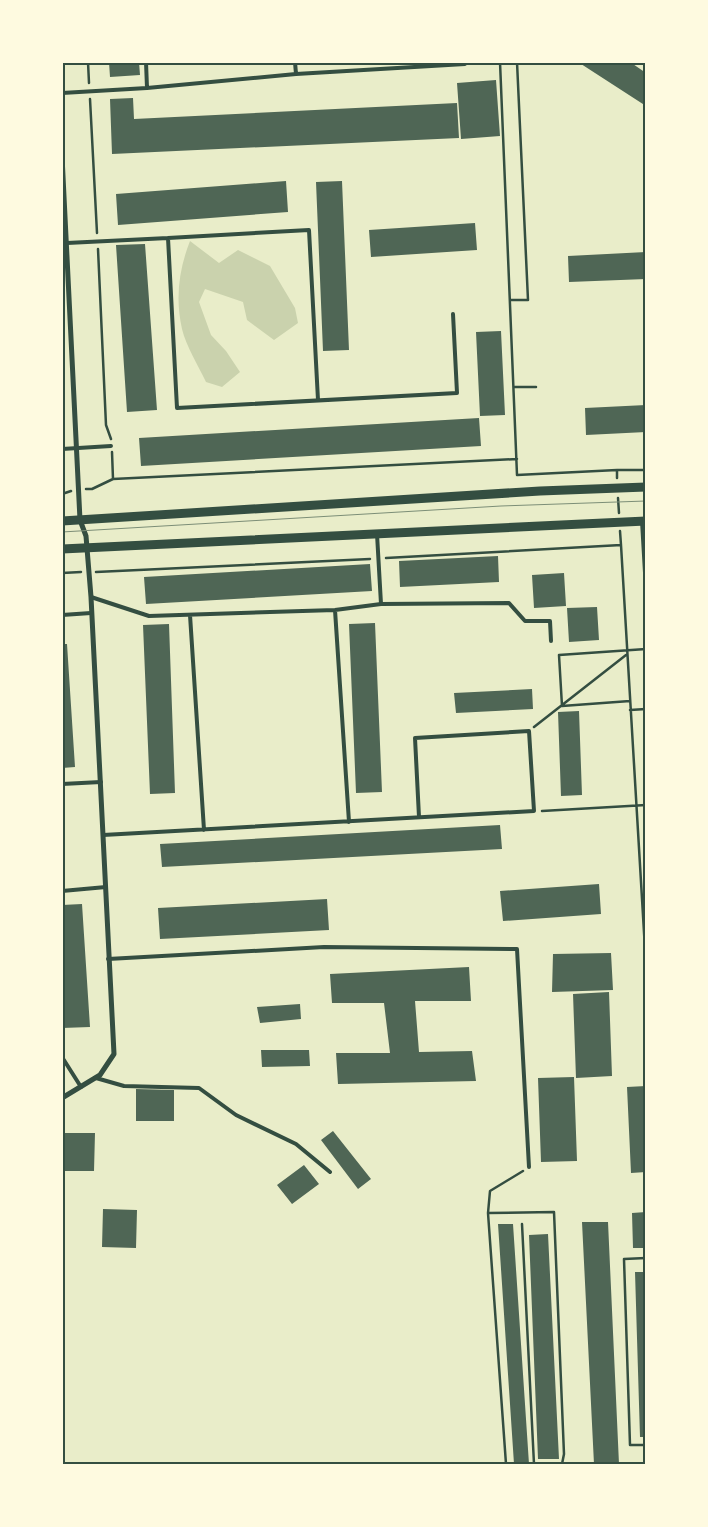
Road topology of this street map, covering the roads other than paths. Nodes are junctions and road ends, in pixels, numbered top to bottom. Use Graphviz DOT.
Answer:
graph roads {
  1 [pos="146,62"];
  2 [pos="295,62"];
  3 [pos="465,64"];
  4 [pos="296,74"];
  5 [pos="147,88"];
  6 [pos="62,93"];
  7 [pos="62,156"];
  8 [pos="63,191"];
  9 [pos="168,238"];
  10 [pos="68,243"];
  11 [pos="69,285"];
  12 [pos="62,286"];
  13 [pos="453,314"];
  14 [pos="318,400"];
  15 [pos="111,446"];
  16 [pos="77,448"];
  17 [pos="62,449"];
  18 [pos="646,487"];
  19 [pos="80,520"];
  20 [pos="62,521"];
  21 [pos="644,521"];
  22 [pos="377,534"];
  23 [pos="88,548"];
  24 [pos="62,550"];
  25 [pos="646,590"];
  26 [pos="91,597"];
  27 [pos="381,604"];
  28 [pos="335,610"];
  29 [pos="91,613"];
  30 [pos="62,615"];
  31 [pos="190,615"];
  32 [pos="551,641"];
  33 [pos="100,782"];
  34 [pos="62,784"];
  35 [pos="419,817"];
  36 [pos="349,822"];
  37 [pos="204,830"];
  38 [pos="103,835"];
  39 [pos="106,887"];
  40 [pos="62,891"];
  41 [pos="108,959"];
  42 [pos="62,1056"];
  43 [pos="96,1078"];
  44 [pos="81,1087"];
  45 [pos="62,1098"];
  46 [pos="529,1168"];
  47 [pos="330,1172"];
  1 -- 5 [label="lane"];
  2 -- 4 [label="lane"];
  3 -- 4 [label="lane"];
  4 -- 5 [label="lane"];
  5 -- 6 [label="lane"];
  7 -- 8 [label="street"];
  8 -- 10 [label="street"];
  9 -- 10 [label="lane"];
  9 -- 14 [label="lane"];
  9 -- 14 [label="lane"];
  10 -- 11 [label="street"];
  11 -- 12 [label="lane"];
  11 -- 16 [label="street"];
  13 -- 14 [label="lane"];
  15 -- 16 [label="lane"];
  16 -- 17 [label="lane"];
  16 -- 19 [label="street"];
  18 -- 19 [label="street"];
  19 -- 20 [label="street"];
  19 -- 23 [label="street"];
  21 -- 22 [label="street"];
  21 -- 25 [label="lane"];
  22 -- 23 [label="street"];
  22 -- 27 [label="lane"];
  23 -- 24 [label="street"];
  23 -- 26 [label="street"];
  26 -- 29 [label="street"];
  26 -- 31 [label="lane"];
  27 -- 28 [label="lane"];
  27 -- 32 [label="lane"];
  28 -- 31 [label="lane"];
  28 -- 36 [label="lane"];
  29 -- 30 [label="lane"];
  29 -- 33 [label="street"];
  31 -- 37 [label="lane"];
  33 -- 34 [label="lane"];
  33 -- 38 [label="street"];
  35 -- 35 [label="lane"];
  35 -- 36 [label="lane"];
  36 -- 37 [label="lane"];
  37 -- 38 [label="lane"];
  38 -- 39 [label="street"];
  39 -- 40 [label="lane"];
  39 -- 41 [label="street"];
  41 -- 43 [label="street"];
  41 -- 46 [label="lane"];
  42 -- 44 [label="lane"];
  43 -- 44 [label="street"];
  43 -- 47 [label="lane"];
  44 -- 45 [label="street"];
}
